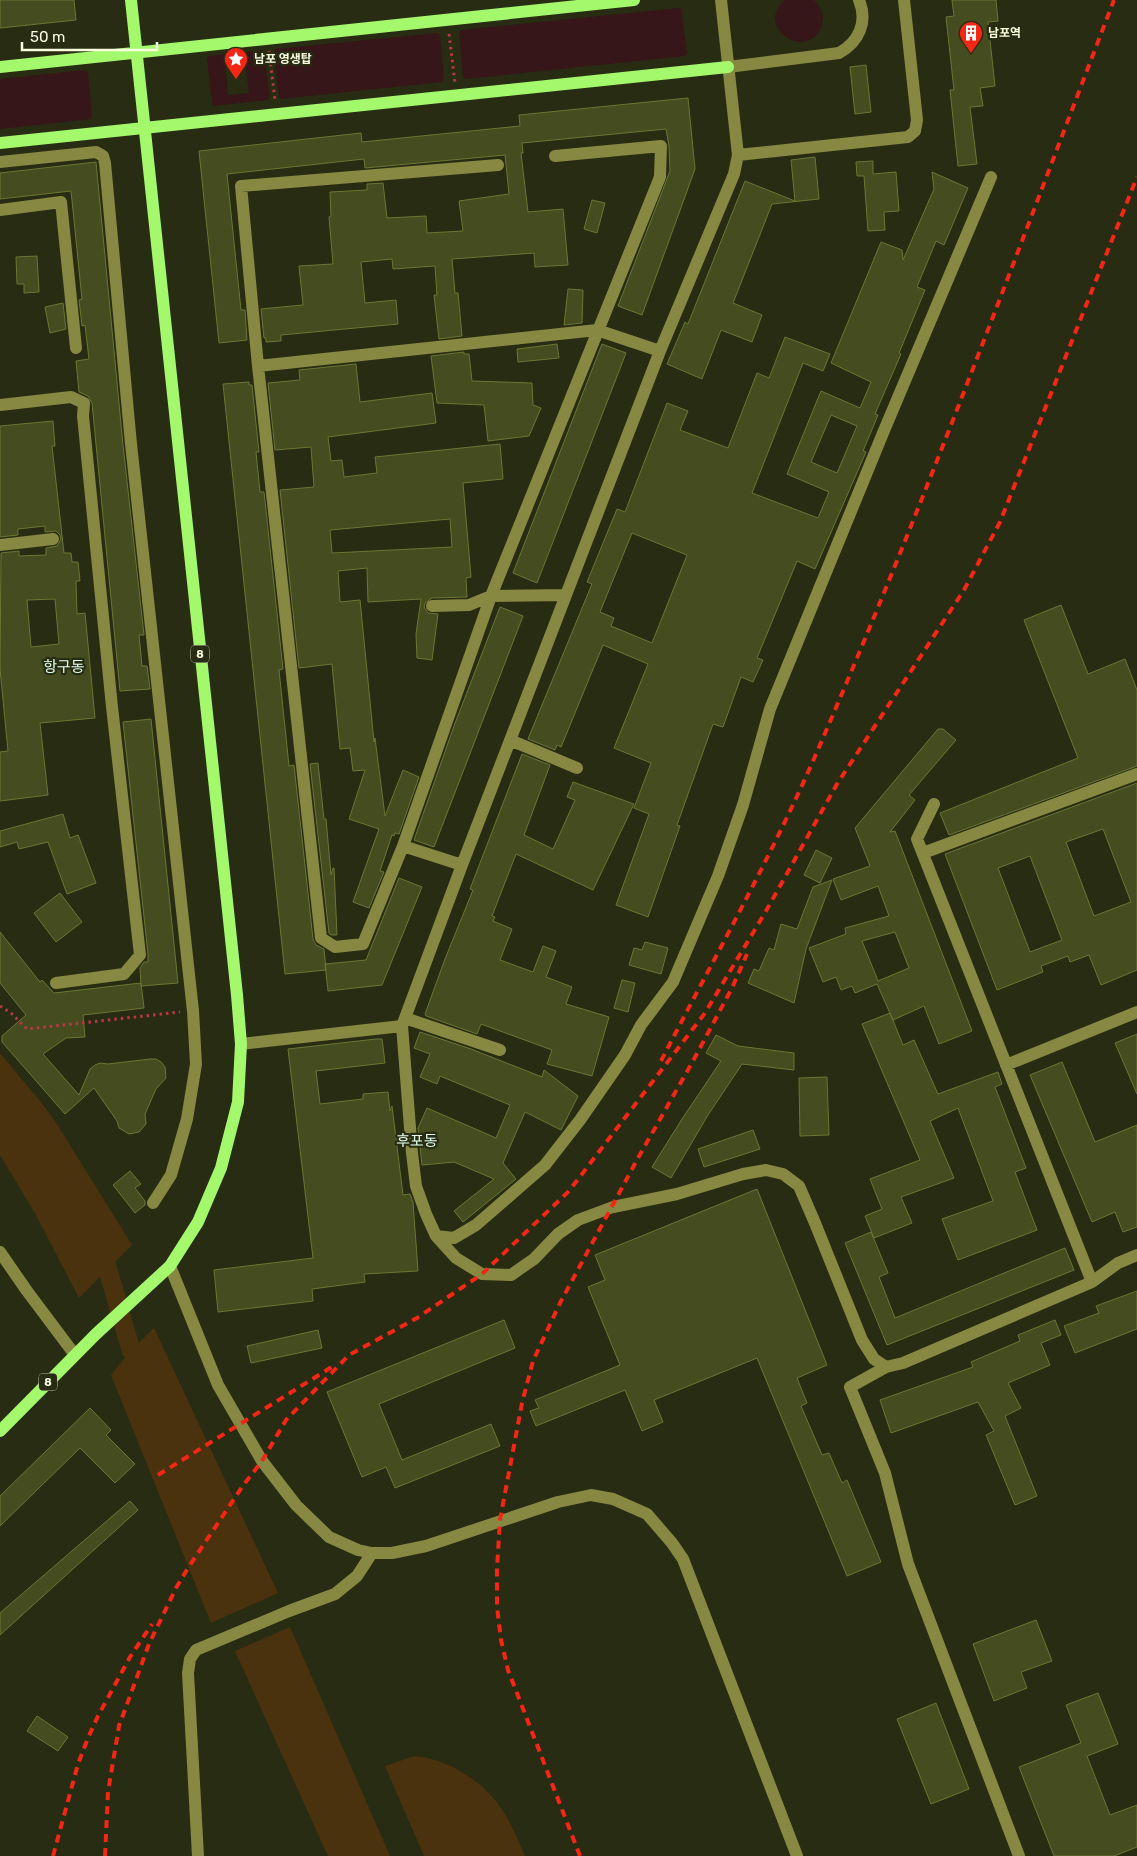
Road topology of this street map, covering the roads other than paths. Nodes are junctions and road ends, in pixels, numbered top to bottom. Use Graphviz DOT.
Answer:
graph roads {
  1 [pos="131,0"];
  2 [pos="634,0"];
  3 [pos="721,0"];
  4 [pos="859,0"];
  5 [pos="904,0"];
  6 [pos="136,53"];
  7 [pos="0,66"];
  8 [pos="728,67"];
  9 [pos="144,129"];
  10 [pos="0,143"];
  11 [pos="738,155"];
  12 [pos="555,156"];
  13 [pos="0,162"];
  14 [pos="498,165"];
  15 [pos="991,177"];
  16 [pos="0,210"];
  17 [pos="597,330"];
  18 [pos="76,348"];
  19 [pos="660,351"];
  20 [pos="258,366"];
  21 [pos="0,406"];
  22 [pos="53,539"];
  23 [pos="0,544"];
  24 [pos="566,595"];
  25 [pos="490,596"];
  26 [pos="432,606"];
  27 [pos="510,740"];
  28 [pos="577,768"];
  29 [pos="1137,774"];
  30 [pos="934,804"];
  31 [pos="403,846"];
  32 [pos="923,853"];
  33 [pos="462,865"];
  34 [pos="56,982"];
  35 [pos="1137,1012"];
  36 [pos="403,1022"];
  37 [pos="241,1044"];
  38 [pos="500,1050"];
  39 [pos="1006,1065"];
  40 [pos="153,1203"];
  41 [pos="436,1236"];
  42 [pos="0,1252"];
  43 [pos="1137,1255"];
  44 [pos="170,1266"];
  45 [pos="1092,1282"];
  46 [pos="75,1355"];
  47 [pos="886,1367"];
  48 [pos="0,1431"];
  49 [pos="372,1553"];
  50 [pos="198,1856"];
  51 [pos="797,1856"];
  52 [pos="1019,1856"];
  1 -- 6 [label="main road, 8"];
  2 -- 6 [label="main road"];
  3 -- 8 [label="street"];
  4 -- 8 [label="street"];
  5 -- 11 [label="street"];
  6 -- 7 [label="main road"];
  6 -- 9 [label="main road, 8"];
  8 -- 9 [label="main road"];
  8 -- 11 [label="street"];
  9 -- 10 [label="main road"];
  9 -- 37 [label="main road, 8"];
  11 -- 19 [label="street"];
  12 -- 17 [label="street"];
  13 -- 40 [label="street"];
  14 -- 20 [label="street"];
  15 -- 41 [label="street"];
  16 -- 18 [label="street"];
  17 -- 19 [label="street"];
  17 -- 20 [label="street"];
  17 -- 25 [label="street"];
  19 -- 24 [label="street"];
  20 -- 31 [label="street"];
  21 -- 34 [label="street"];
  22 -- 23 [label="street"];
  24 -- 25 [label="street"];
  24 -- 27 [label="street"];
  25 -- 26 [label="street"];
  25 -- 31 [label="street"];
  27 -- 28 [label="street"];
  27 -- 33 [label="street"];
  29 -- 32 [label="street"];
  30 -- 32 [label="street"];
  31 -- 33 [label="street"];
  32 -- 39 [label="street"];
  33 -- 36 [label="street"];
  35 -- 39 [label="street"];
  36 -- 37 [label="street"];
  36 -- 38 [label="street"];
  36 -- 41 [label="street"];
  37 -- 44 [label="main road, 8"];
  39 -- 45 [label="street"];
  41 -- 47 [label="street"];
  42 -- 46 [label="street"];
  43 -- 45 [label="street"];
  44 -- 46 [label="main road, 8"];
  44 -- 49 [label="street"];
  45 -- 47 [label="street"];
  46 -- 48 [label="main road, 8"];
  47 -- 52 [label="street"];
  49 -- 50 [label="street"];
  49 -- 51 [label="street"];
}
